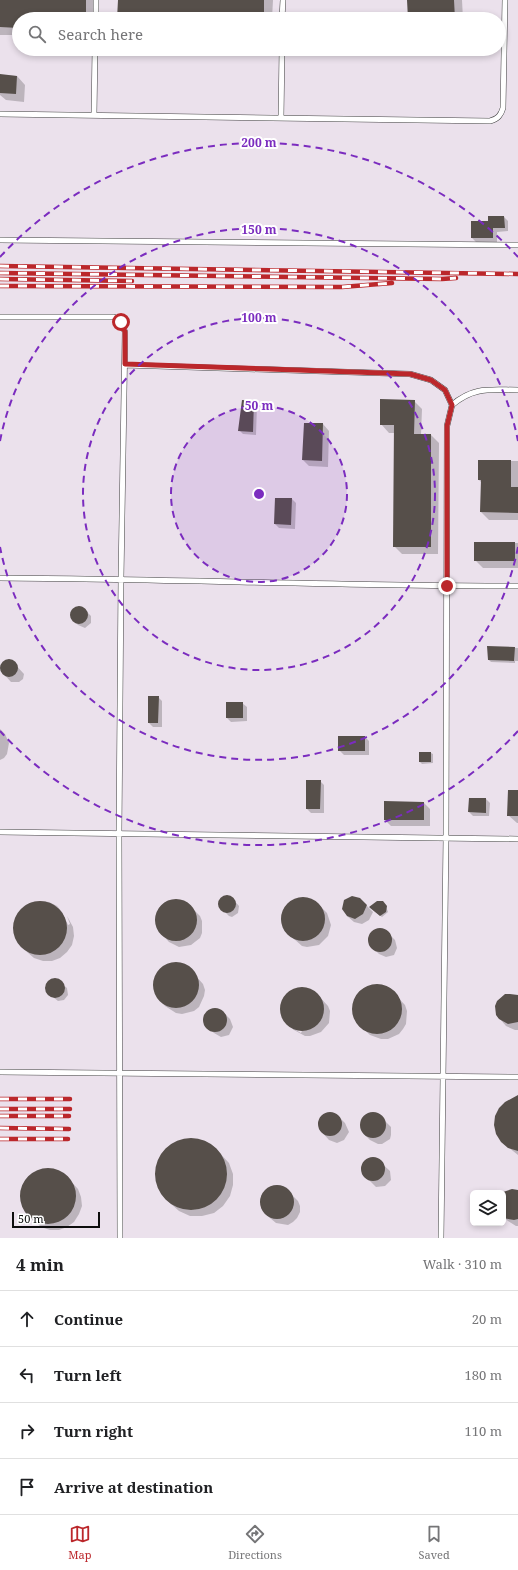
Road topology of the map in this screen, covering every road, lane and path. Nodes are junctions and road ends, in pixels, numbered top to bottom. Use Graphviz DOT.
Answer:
graph roads {
  1 [pos="96,0"];
  2 [pos="283,0"];
  3 [pos="505,0"];
  4 [pos="96,12"];
  5 [pos="282,12"];
  6 [pos="505,12"];
  7 [pos="95,56"];
  8 [pos="282,56"];
  9 [pos="504,56"];
  10 [pos="0,114"];
  11 [pos="94,115"];
  12 [pos="281,118"];
  13 [pos="0,240"];
  14 [pos="518,245"];
  15 [pos="0,317"];
  16 [pos="125,364"];
  17 [pos="518,390"];
  18 [pos="452,405"];
  19 [pos="0,578"];
  20 [pos="121,578"];
  21 [pos="447,586"];
  22 [pos="518,586"];
  23 [pos="0,832"];
  24 [pos="119,833"];
  25 [pos="446,838"];
  26 [pos="518,839"];
  27 [pos="0,1072"];
  28 [pos="120,1073"];
  29 [pos="444,1076"];
  30 [pos="518,1077"];
  31 [pos="120,1238"];
  32 [pos="441,1238"];
  1 -- 4 [label="lane"];
  2 -- 5 [label="lane"];
  3 -- 6 [label="lane"];
  7 -- 11 [label="lane"];
  8 -- 12 [label="lane"];
  9 -- 12 [label="lane"];
  10 -- 11 [label="lane"];
  11 -- 12 [label="lane"];
  13 -- 14 [label="lane"];
  15 -- 16 [label="lane"];
  16 -- 18 [label="lane"];
  16 -- 20 [label="lane"];
  17 -- 18 [label="lane"];
  18 -- 21 [label="lane"];
  19 -- 20 [label="lane"];
  20 -- 21 [label="lane"];
  20 -- 24 [label="lane"];
  21 -- 22 [label="lane"];
  21 -- 25 [label="lane"];
  23 -- 24 [label="lane"];
  24 -- 25 [label="lane"];
  24 -- 28 [label="lane"];
  25 -- 26 [label="lane"];
  25 -- 29 [label="lane"];
  27 -- 28 [label="lane"];
  28 -- 29 [label="lane"];
  28 -- 31 [label="lane"];
  29 -- 30 [label="lane"];
  29 -- 32 [label="lane"];
}
